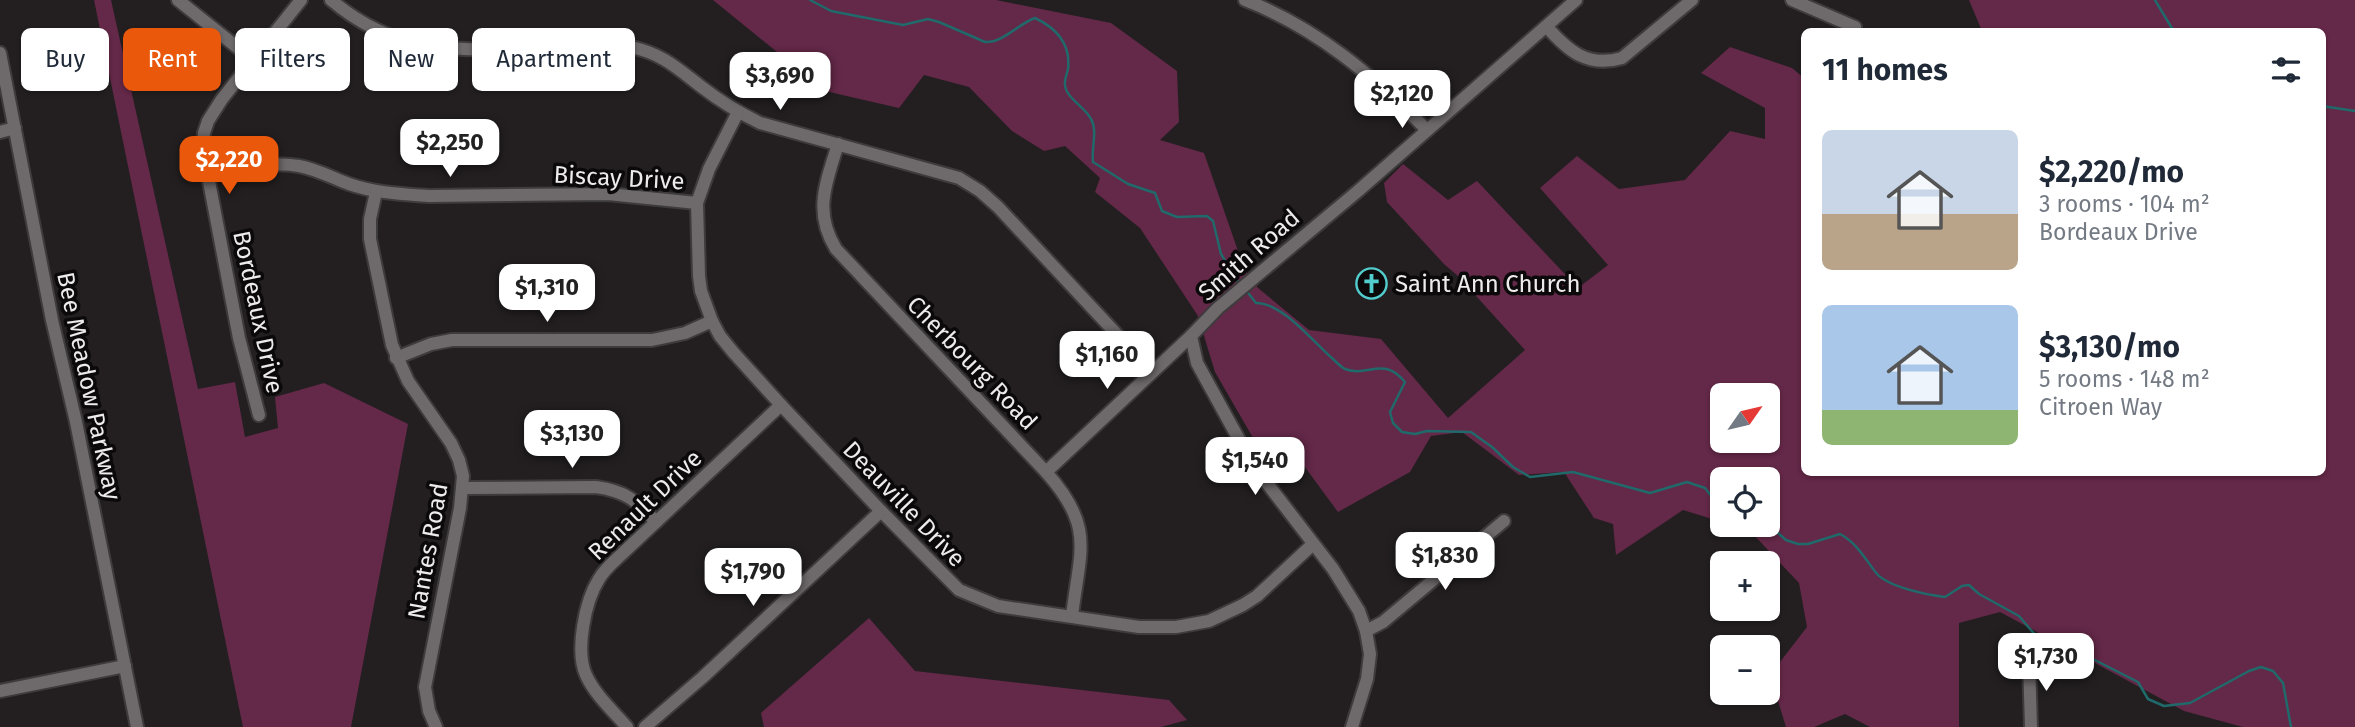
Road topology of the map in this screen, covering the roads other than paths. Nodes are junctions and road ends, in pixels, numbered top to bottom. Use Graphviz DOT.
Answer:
graph roads {
  1 [pos="178,0"];
  2 [pos="301,0"];
  3 [pos="331,0"];
  4 [pos="1245,0"];
  5 [pos="1576,0"];
  6 [pos="1692,0"];
  7 [pos="1792,0"];
  8 [pos="1547,27"];
  9 [pos="1855,27"];
  10 [pos="279,28"];
  11 [pos="235,46"];
  12 [pos="0,53"];
  13 [pos="235,84"];
  14 [pos="738,112"];
  15 [pos="15,128"];
  16 [pos="1427,130"];
  17 [pos="0,132"];
  18 [pos="838,144"];
  19 [pos="208,176"];
  20 [pos="376,192"];
  21 [pos="697,203"];
  22 [pos="712,321"];
  23 [pos="1191,336"];
  24 [pos="396,358"];
  25 [pos="1152,372"];
  26 [pos="781,405"];
  27 [pos="259,415"];
  28 [pos="1046,471"];
  29 [pos="463,488"];
  30 [pos="881,511"];
  31 [pos="1504,521"];
  32 [pos="656,522"];
  33 [pos="1313,544"];
  34 [pos="1072,616"];
  35 [pos="1366,631"];
  36 [pos="2029,660"];
  37 [pos="125,666"];
  38 [pos="0,691"];
  39 [pos="137,727"];
  40 [pos="436,727"];
  41 [pos="627,727"];
  42 [pos="645,727"];
  43 [pos="1352,727"];
  44 [pos="2031,727"];
  1 -- 11 [label="street"];
  2 -- 10 [label="street, Bordeaux Drive"];
  3 -- 14 [label="street"];
  4 -- 16 [label="street"];
  5 -- 8 [label="street, Smith Road"];
  6 -- 8 [label="street"];
  7 -- 9 [label="street"];
  8 -- 16 [label="street, Smith Road"];
  12 -- 15 [label="street, Bee Meadow Parkway"];
  13 -- 19 [label="street, Bordeaux Drive"];
  14 -- 18 [label="street"];
  14 -- 21 [label="street, Deauville Drive"];
  15 -- 17 [label="street"];
  15 -- 37 [label="street, Bee Meadow Parkway"];
  16 -- 23 [label="street, Smith Road"];
  18 -- 25 [label="street"];
  18 -- 28 [label="street, Cherbourg Road"];
  19 -- 20 [label="street, Biscay Drive"];
  19 -- 27 [label="street, Bordeaux Drive"];
  20 -- 21 [label="street, Biscay Drive"];
  20 -- 24 [label="street, Nantes Road"];
  21 -- 22 [label="street, Deauville Drive"];
  22 -- 24 [label="street"];
  22 -- 26 [label="street, Deauville Drive"];
  23 -- 25 [label="street"];
  23 -- 33 [label="street, Smith Road"];
  24 -- 29 [label="street, Nantes Road"];
  25 -- 28 [label="street"];
  26 -- 30 [label="street, Deauville Drive"];
  26 -- 32 [label="street, Renault Drive"];
  28 -- 34 [label="street, Cherbourg Road"];
  29 -- 32 [label="street"];
  29 -- 40 [label="street, Nantes Road"];
  30 -- 34 [label="street, Deauville Drive"];
  30 -- 42 [label="street"];
  31 -- 35 [label="street"];
  32 -- 41 [label="street, Renault Drive"];
  33 -- 34 [label="street, Deauville Drive"];
  33 -- 35 [label="street, Smith Road"];
  35 -- 43 [label="street, Smith Road"];
  36 -- 44 [label="street"];
  37 -- 38 [label="street"];
  37 -- 39 [label="street, Bee Meadow Parkway"];
}
